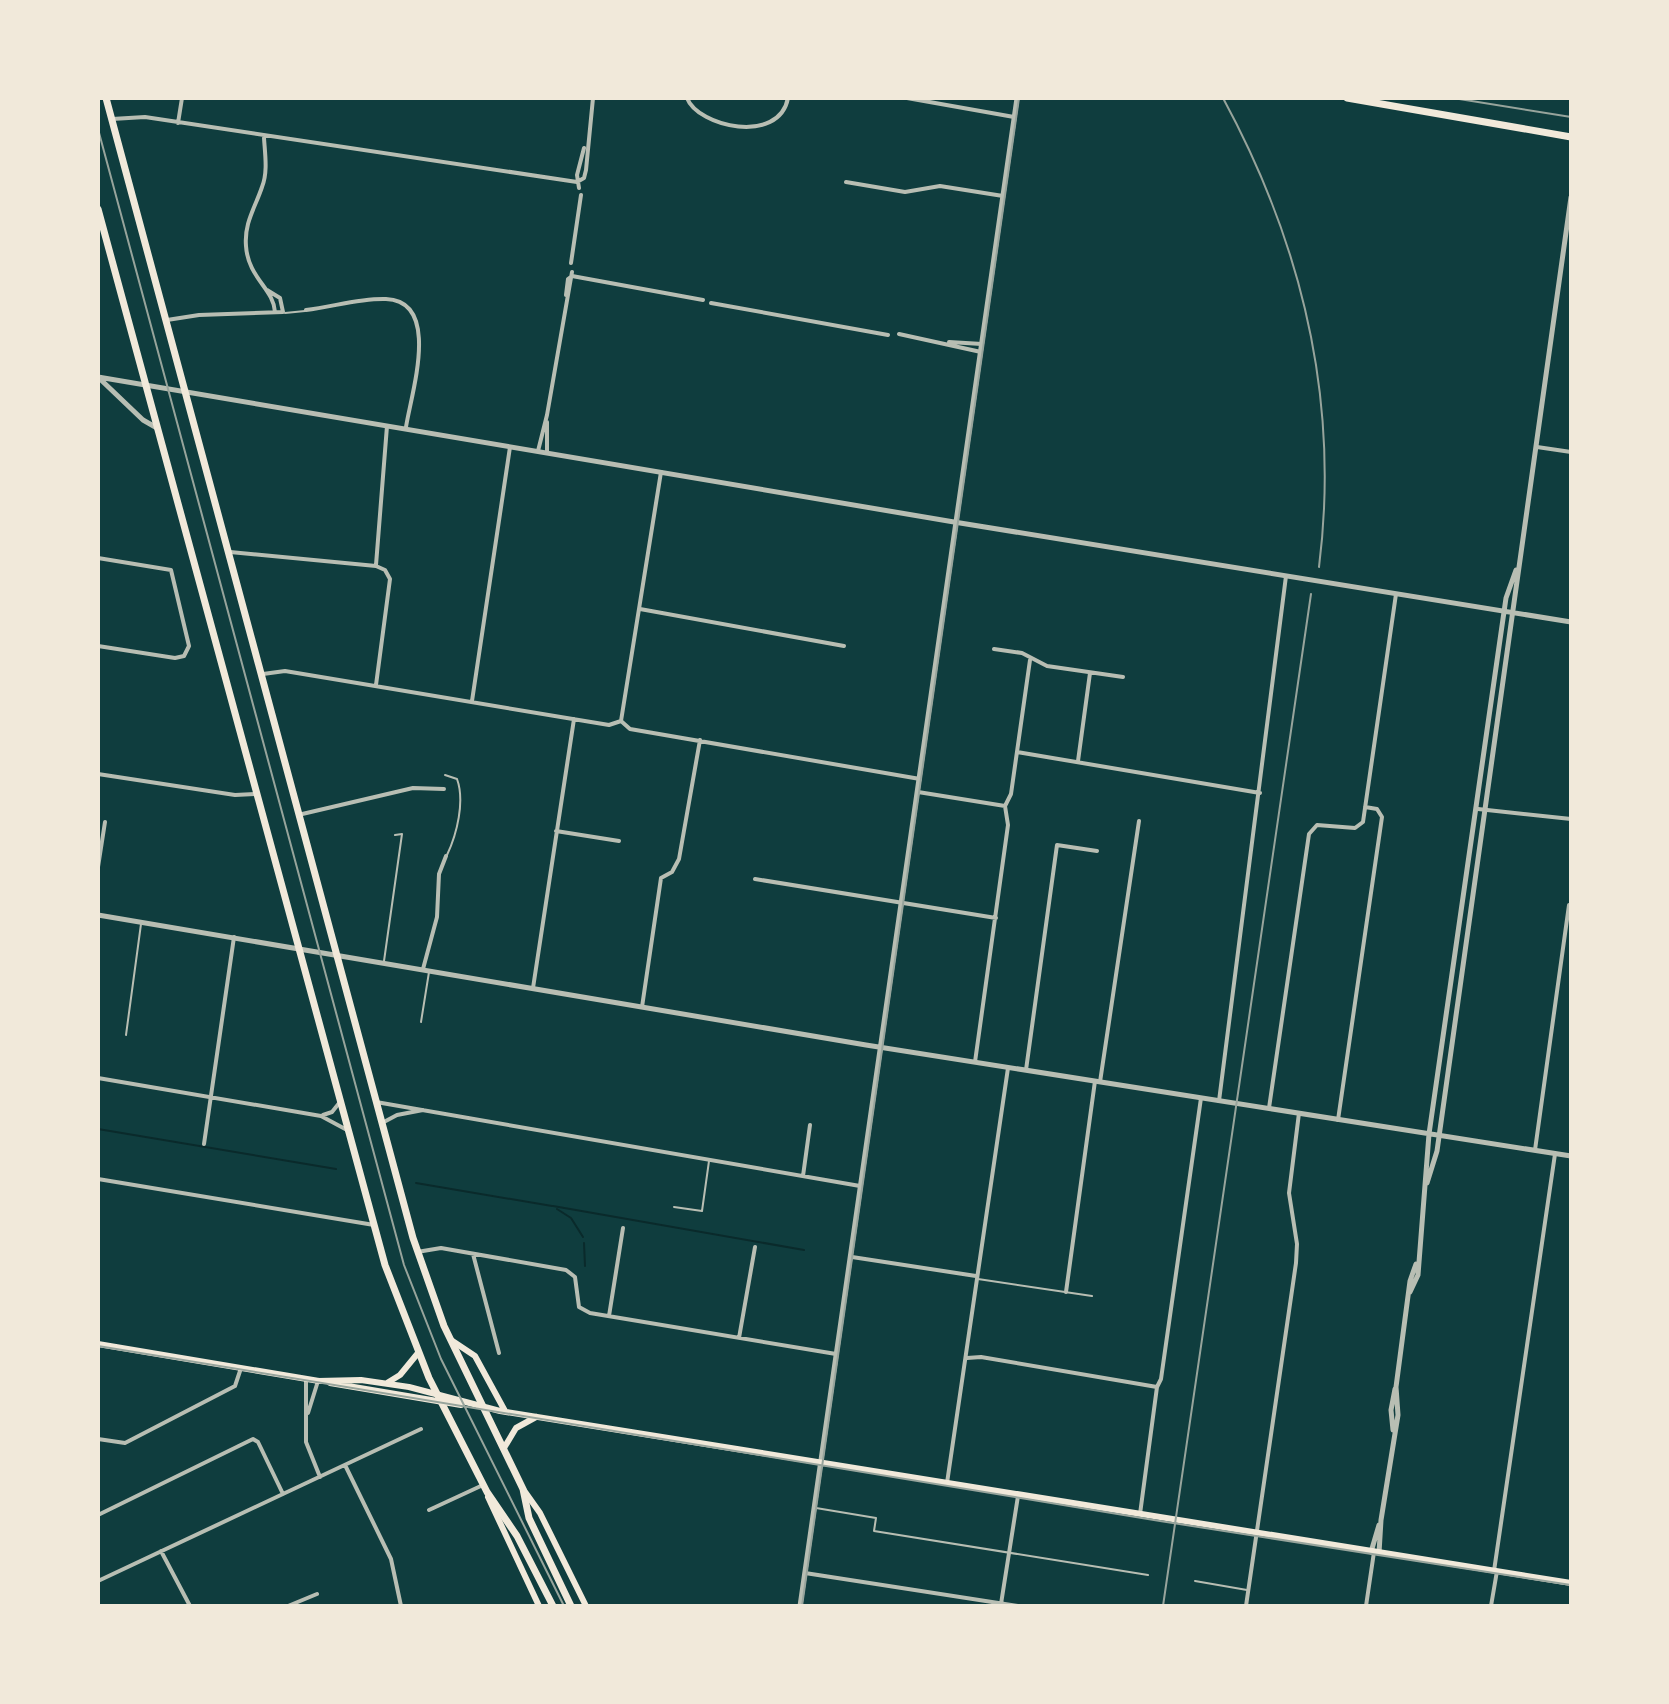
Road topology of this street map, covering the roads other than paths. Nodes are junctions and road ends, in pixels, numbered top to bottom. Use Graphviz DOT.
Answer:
graph roads {
  1 [pos="106,98"];
  2 [pos="182,98"];
  3 [pos="593,98"];
  4 [pos="687,98"];
  5 [pos="788,98"];
  6 [pos="907,98"];
  7 [pos="1017,98"];
  8 [pos="1347,98"];
  9 [pos="1014,117"];
  10 [pos="112,119"];
  11 [pos="178,123"];
  12 [pos="1569,136"];
  13 [pos="264,138"];
  14 [pos="1571,145"];
  15 [pos="846,182"];
  16 [pos="578,185"];
  17 [pos="581,195"];
  18 [pos="1003,196"];
  19 [pos="1571,197"];
  20 [pos="98,209"];
  21 [pos="571,263"];
  22 [pos="572,274"];
  23 [pos="262,287"];
  24 [pos="703,300"];
  25 [pos="711,303"];
  26 [pos="306,310"];
  27 [pos="275,312"];
  28 [pos="283,312"];
  29 [pos="166,321"];
  30 [pos="899,334"];
  31 [pos="888,335"];
  32 [pos="942,341"];
  33 [pos="982,344"];
  34 [pos="981,352"];
  35 [pos="98,377"];
  36 [pos="147,385"];
  37 [pos="184,391"];
  38 [pos="547,415"];
  39 [pos="388,424"];
  40 [pos="406,427"];
  41 [pos="159,430"];
  42 [pos="510,446"];
  43 [pos="1534,446"];
  44 [pos="538,451"];
  45 [pos="547,452"];
  46 [pos="1571,452"];
  47 [pos="661,472"];
  48 [pos="957,523"];
  49 [pos="227,552"];
  50 [pos="98,558"];
  51 [pos="376,566"];
  52 [pos="1518,566"];
  53 [pos="1286,576"];
  54 [pos="1396,594"];
  55 [pos="640,609"];
  56 [pos="1504,611"];
  57 [pos="1514,613"];
  58 [pos="1571,622"];
  59 [pos="98,646"];
  60 [pos="844,646"];
  61 [pos="994,649"];
  62 [pos="1030,660"];
  63 [pos="1090,672"];
  64 [pos="260,675"];
  65 [pos="1123,677"];
  66 [pos="376,685"];
  67 [pos="472,701"];
  68 [pos="574,719"];
  69 [pos="621,721"];
  70 [pos="700,740"];
  71 [pos="1017,752"];
  72 [pos="1078,761"];
  73 [pos="98,774"];
  74 [pos="445,775"];
  75 [pos="920,779"];
  76 [pos="444,789"];
  77 [pos="918,792"];
  78 [pos="1260,793"];
  79 [pos="258,794"];
  80 [pos="1005,806"];
  81 [pos="1365,807"];
  82 [pos="1481,810"];
  83 [pos="298,815"];
  84 [pos="1571,819"];
  85 [pos="1139,821"];
  86 [pos="105,822"];
  87 [pos="556,831"];
  88 [pos="395,835"];
  89 [pos="619,841"];
  90 [pos="1097,851"];
  91 [pos="446,856"];
  92 [pos="98,867"];
  93 [pos="755,879"];
  94 [pos="902,903"];
  95 [pos="1569,905"];
  96 [pos="98,915"];
  97 [pos="996,918"];
  98 [pos="141,923"];
  99 [pos="234,937"];
  100 [pos="299,949"];
  101 [pos="335,954"];
  102 [pos="383,962"];
  103 [pos="426,969"];
  104 [pos="533,988"];
  105 [pos="642,1007"];
  106 [pos="421,1022"];
  107 [pos="126,1035"];
  108 [pos="882,1048"];
  109 [pos="975,1062"];
  110 [pos="1008,1068"];
  111 [pos="1026,1070"];
  112 [pos="98,1078"];
  113 [pos="1098,1082"];
  114 [pos="211,1098"];
  115 [pos="1201,1098"];
  116 [pos="1219,1101"];
  117 [pos="340,1102"];
  118 [pos="374,1102"];
  119 [pos="1269,1108"];
  120 [pos="425,1110"];
  121 [pos="1299,1113"];
  122 [pos="321,1116"];
  123 [pos="1338,1120"];
  124 [pos="380,1124"];
  125 [pos="810,1125"];
  126 [pos="347,1130"];
  127 [pos="1429,1134"];
  128 [pos="1439,1135"];
  129 [pos="204,1144"];
  130 [pos="1535,1150"];
  131 [pos="1555,1154"];
  132 [pos="1571,1156"];
  133 [pos="709,1160"];
  134 [pos="803,1176"];
  135 [pos="98,1179"];
  136 [pos="1427,1183"];
  137 [pos="862,1187"];
  138 [pos="674,1207"];
  139 [pos="374,1225"];
  140 [pos="623,1228"];
  141 [pos="755,1247"];
  142 [pos="417,1252"];
  143 [pos="473,1254"];
  144 [pos="852,1257"];
  145 [pos="977,1277"];
  146 [pos="1066,1292"];
  147 [pos="1092,1296"];
  148 [pos="609,1316"];
  149 [pos="739,1338"];
  150 [pos="450,1339"];
  151 [pos="98,1344"];
  152 [pos="418,1353"];
  153 [pos="499,1353"];
  154 [pos="838,1354"];
  155 [pos="967,1358"];
  156 [pos="241,1368"];
  157 [pos="306,1379"];
  158 [pos="318,1381"];
  159 [pos="387,1383"];
  160 [pos="1157,1388"];
  161 [pos="439,1397"];
  162 [pos="485,1408"];
  163 [pos="505,1411"];
  164 [pos="307,1416"];
  165 [pos="536,1417"];
  166 [pos="421,1429"];
  167 [pos="98,1439"];
  168 [pos="504,1448"];
  169 [pos="822,1464"];
  170 [pos="345,1465"];
  171 [pos="320,1477"];
  172 [pos="947,1484"];
  173 [pos="485,1489"];
  174 [pos="523,1489"];
  175 [pos="283,1494"];
  176 [pos="1018,1496"];
  177 [pos="814,1508"];
  178 [pos="429,1510"];
  179 [pos="98,1515"];
  180 [pos="1139,1516"];
  181 [pos="1257,1534"];
  182 [pos="517,1536"];
  183 [pos="553,1540"];
  184 [pos="542,1546"];
  185 [pos="161,1551"];
  186 [pos="1375,1552"];
  187 [pos="1009,1553"];
  188 [pos="516,1560"];
  189 [pos="1495,1571"];
  190 [pos="805,1573"];
  191 [pos="1148,1575"];
  192 [pos="98,1581"];
  193 [pos="1195,1581"];
  194 [pos="1571,1583"];
  195 [pos="1248,1590"];
  196 [pos="317,1594"];
  197 [pos="1001,1605"];
  198 [pos="190,1606"];
  199 [pos="288,1606"];
  200 [pos="401,1606"];
  201 [pos="539,1606"];
  202 [pos="553,1606"];
  203 [pos="571,1606"];
  204 [pos="586,1606"];
  205 [pos="800,1606"];
  206 [pos="1018,1606"];
  207 [pos="1246,1606"];
  208 [pos="1366,1606"];
  209 [pos="1491,1606"];
  1 -- 10 [label="highway"];
  2 -- 11 [label="street"];
  3 -- 16 [label="street"];
  4 -- 5 [label="street"];
  6 -- 9 [label="street"];
  7 -- 9 [label="street"];
  8 -- 12 [label="highway"];
  9 -- 18 [label="street"];
  10 -- 11 [label="street"];
  10 -- 29 [label="highway"];
  11 -- 13 [label="street"];
  12 -- 14 [label="street"];
  13 -- 16 [label="street"];
  13 -- 23 [label="street"];
  15 -- 18 [label="street"];
  16 -- 17 [label="lane"];
  17 -- 21 [label="street"];
  18 -- 33 [label="street"];
  19 -- 43 [label="street"];
  20 -- 36 [label="highway"];
  21 -- 22 [label="lane"];
  22 -- 24 [label="street"];
  22 -- 38 [label="street"];
  23 -- 27 [label="street"];
  23 -- 28 [label="street"];
  24 -- 25 [label="lane"];
  25 -- 31 [label="street"];
  26 -- 28 [label="lane"];
  26 -- 40 [label="street"];
  27 -- 28 [label="street"];
  27 -- 29 [label="street"];
  29 -- 37 [label="highway"];
  30 -- 31 [label="lane"];
  30 -- 32 [label="street"];
  32 -- 33 [label="street"];
  32 -- 34 [label="street"];
  33 -- 34 [label="street"];
  34 -- 48 [label="street"];
  35 -- 36 [label="street"];
  35 -- 41 [label="street"];
  36 -- 37 [label="street"];
  36 -- 41 [label="highway"];
  37 -- 39 [label="street"];
  37 -- 49 [label="highway"];
  38 -- 44 [label="street"];
  38 -- 45 [label="street"];
  39 -- 40 [label="street"];
  39 -- 51 [label="street"];
  40 -- 42 [label="street"];
  41 -- 79 [label="highway"];
  42 -- 44 [label="street"];
  42 -- 67 [label="street"];
  43 -- 46 [label="street"];
  43 -- 52 [label="street"];
  44 -- 45 [label="street"];
  45 -- 47 [label="street"];
  47 -- 48 [label="street"];
  47 -- 55 [label="street"];
  48 -- 53 [label="street"];
  48 -- 75 [label="street"];
  49 -- 51 [label="street"];
  49 -- 64 [label="highway"];
  50 -- 59 [label="street"];
  51 -- 66 [label="street"];
  52 -- 56 [label="street"];
  52 -- 57 [label="street"];
  53 -- 54 [label="street"];
  53 -- 78 [label="street"];
  54 -- 56 [label="street"];
  54 -- 81 [label="street"];
  55 -- 60 [label="street"];
  55 -- 69 [label="street"];
  56 -- 57 [label="street"];
  56 -- 82 [label="street"];
  57 -- 58 [label="street"];
  57 -- 82 [label="street"];
  61 -- 62 [label="street"];
  62 -- 63 [label="street"];
  62 -- 71 [label="street"];
  63 -- 65 [label="street"];
  63 -- 72 [label="street"];
  64 -- 66 [label="street"];
  64 -- 83 [label="highway"];
  66 -- 67 [label="street"];
  67 -- 68 [label="street"];
  68 -- 69 [label="street"];
  68 -- 87 [label="street"];
  69 -- 70 [label="street"];
  70 -- 75 [label="street"];
  70 -- 105 [label="street"];
  71 -- 72 [label="street"];
  71 -- 80 [label="street"];
  72 -- 78 [label="street"];
  73 -- 79 [label="street"];
  74 -- 91 [label="lane"];
  75 -- 77 [label="street"];
  76 -- 83 [label="street"];
  77 -- 80 [label="street"];
  77 -- 94 [label="street"];
  78 -- 116 [label="street"];
  79 -- 100 [label="highway"];
  80 -- 97 [label="street"];
  81 -- 119 [label="street"];
  81 -- 123 [label="street"];
  82 -- 84 [label="street"];
  82 -- 127 [label="street"];
  82 -- 128 [label="street"];
  83 -- 101 [label="highway"];
  85 -- 113 [label="street"];
  86 -- 92 [label="street"];
  87 -- 89 [label="street"];
  87 -- 104 [label="street"];
  88 -- 102 [label="lane"];
  90 -- 111 [label="street"];
  91 -- 103 [label="street"];
  93 -- 94 [label="street"];
  94 -- 97 [label="street"];
  94 -- 108 [label="street"];
  95 -- 130 [label="street"];
  96 -- 98 [label="street"];
  97 -- 109 [label="street"];
  98 -- 99 [label="street"];
  98 -- 107 [label="lane"];
  99 -- 100 [label="street"];
  99 -- 114 [label="street"];
  100 -- 101 [label="street"];
  100 -- 117 [label="highway"];
  101 -- 102 [label="street"];
  101 -- 118 [label="highway"];
  102 -- 103 [label="street"];
  103 -- 104 [label="street"];
  103 -- 106 [label="lane"];
  104 -- 105 [label="street"];
  105 -- 108 [label="street"];
  108 -- 109 [label="street"];
  108 -- 137 [label="street"];
  109 -- 110 [label="street"];
  110 -- 111 [label="street"];
  110 -- 145 [label="street"];
  111 -- 113 [label="street"];
  112 -- 114 [label="street"];
  113 -- 115 [label="street"];
  113 -- 146 [label="street"];
  114 -- 122 [label="street"];
  114 -- 129 [label="street"];
  115 -- 116 [label="street"];
  115 -- 160 [label="street"];
  116 -- 119 [label="street"];
  117 -- 122 [label="street"];
  117 -- 126 [label="highway"];
  118 -- 120 [label="street"];
  118 -- 124 [label="highway"];
  119 -- 121 [label="street"];
  120 -- 124 [label="street"];
  120 -- 133 [label="street"];
  121 -- 123 [label="street"];
  121 -- 181 [label="street"];
  122 -- 126 [label="street"];
  123 -- 127 [label="street"];
  124 -- 142 [label="highway"];
  125 -- 134 [label="street"];
  126 -- 139 [label="highway"];
  127 -- 128 [label="street"];
  127 -- 136 [label="street"];
  128 -- 130 [label="street"];
  128 -- 136 [label="street"];
  130 -- 131 [label="street"];
  131 -- 132 [label="street"];
  131 -- 189 [label="street"];
  133 -- 134 [label="street"];
  133 -- 138 [label="lane"];
  134 -- 137 [label="street"];
  135 -- 139 [label="street"];
  136 -- 186 [label="street"];
  137 -- 144 [label="street"];
  139 -- 152 [label="highway"];
  140 -- 148 [label="street"];
  141 -- 149 [label="street"];
  142 -- 143 [label="street"];
  142 -- 150 [label="highway"];
  143 -- 148 [label="street"];
  143 -- 153 [label="street"];
  144 -- 145 [label="street"];
  144 -- 154 [label="street"];
  145 -- 146 [label="lane"];
  145 -- 155 [label="street"];
  146 -- 147 [label="lane"];
  148 -- 149 [label="street"];
  149 -- 154 [label="street"];
  150 -- 162 [label="highway"];
  150 -- 163 [label="main road"];
  151 -- 156 [label="main road"];
  152 -- 159 [label="main road"];
  152 -- 161 [label="highway"];
  154 -- 169 [label="street"];
  155 -- 160 [label="street"];
  155 -- 172 [label="street"];
  156 -- 157 [label="main road"];
  156 -- 167 [label="street"];
  157 -- 158 [label="main road"];
  157 -- 164 [label="street"];
  158 -- 159 [label="main road"];
  158 -- 161 [label="main road"];
  158 -- 164 [label="street"];
  159 -- 161 [label="main road"];
  160 -- 180 [label="street"];
  161 -- 162 [label="main road"];
  161 -- 173 [label="highway"];
  162 -- 163 [label="main road"];
  162 -- 168 [label="highway"];
  163 -- 165 [label="main road"];
  164 -- 171 [label="street"];
  165 -- 168 [label="main road"];
  165 -- 169 [label="main road"];
  166 -- 170 [label="street"];
  168 -- 174 [label="highway"];
  169 -- 172 [label="main road"];
  169 -- 177 [label="street"];
  170 -- 171 [label="street"];
  170 -- 200 [label="street"];
  171 -- 175 [label="street"];
  172 -- 176 [label="main road"];
  173 -- 178 [label="street"];
  173 -- 182 [label="highway"];
  173 -- 188 [label="main road"];
  174 -- 183 [label="main road"];
  174 -- 184 [label="highway"];
  175 -- 179 [label="street"];
  175 -- 185 [label="street"];
  176 -- 180 [label="main road"];
  176 -- 187 [label="street"];
  177 -- 187 [label="lane"];
  177 -- 190 [label="street"];
  180 -- 181 [label="main road"];
  181 -- 186 [label="main road"];
  181 -- 195 [label="street"];
  182 -- 188 [label="main road"];
  182 -- 202 [label="highway"];
  183 -- 184 [label="main road"];
  183 -- 204 [label="main road"];
  184 -- 203 [label="highway"];
  185 -- 192 [label="street"];
  185 -- 198 [label="street"];
  186 -- 189 [label="main road"];
  186 -- 208 [label="street"];
  187 -- 191 [label="lane"];
  187 -- 197 [label="street"];
  188 -- 201 [label="main road"];
  189 -- 194 [label="main road"];
  189 -- 209 [label="street"];
  190 -- 197 [label="street"];
  190 -- 205 [label="street"];
  193 -- 195 [label="lane"];
  195 -- 207 [label="street"];
  196 -- 199 [label="street"];
  197 -- 206 [label="street"];
}
